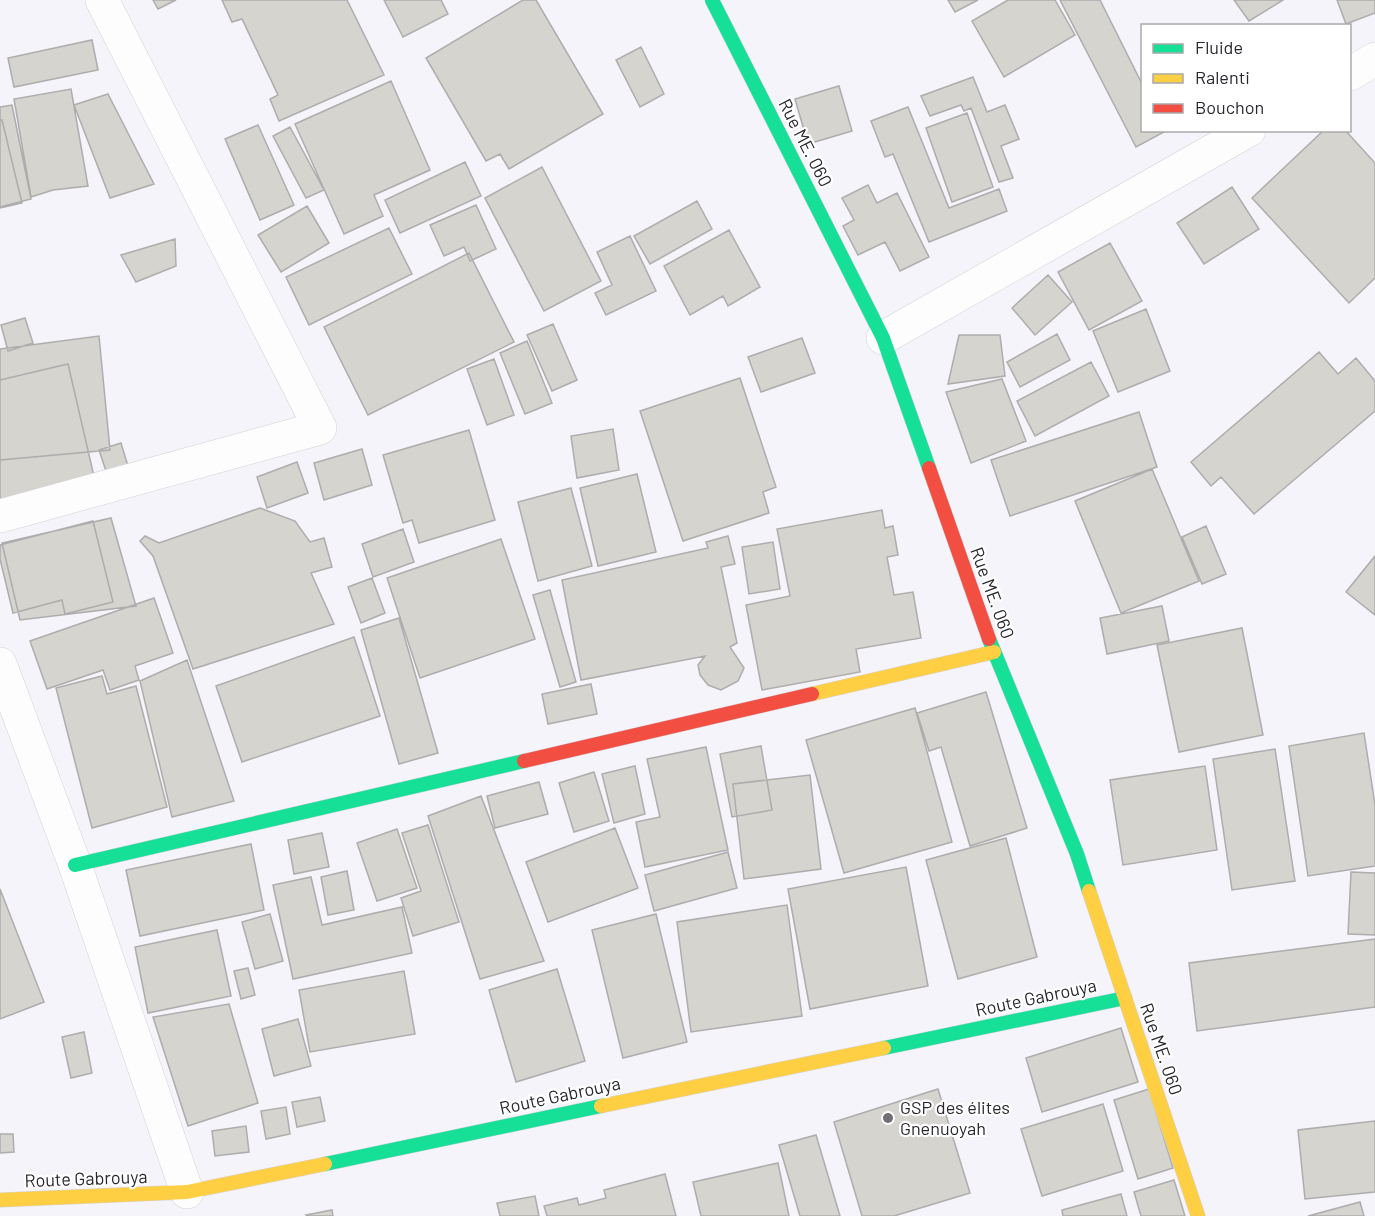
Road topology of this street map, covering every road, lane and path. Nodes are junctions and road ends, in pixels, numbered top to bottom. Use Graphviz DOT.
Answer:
graph roads {
  1 [pos="102,0"];
  2 [pos="712,0"];
  3 [pos="1375,59"];
  4 [pos="1351,73"];
  5 [pos="1245,132"];
  6 [pos="883,338"];
  7 [pos="0,516"];
  8 [pos="994,652"];
  9 [pos="0,664"];
  10 [pos="75,865"];
  11 [pos="1125,998"];
  12 [pos="187,1192"];
  13 [pos="0,1200"];
  14 [pos="1198,1216"];
  1 -- 7 [label="street"];
  2 -- 6 [label="street, Rue ME. 060"];
  3 -- 4 [label="street"];
  5 -- 6 [label="street"];
  6 -- 8 [label="street, Rue ME. 060"];
  8 -- 10 [label="street"];
  8 -- 11 [label="street, Rue ME. 060"];
  9 -- 10 [label="street"];
  10 -- 12 [label="street"];
  11 -- 12 [label="street, Route Gabrouya"];
  11 -- 14 [label="street, Rue ME. 060"];
  12 -- 13 [label="street, Route Gabrouya"];
}
